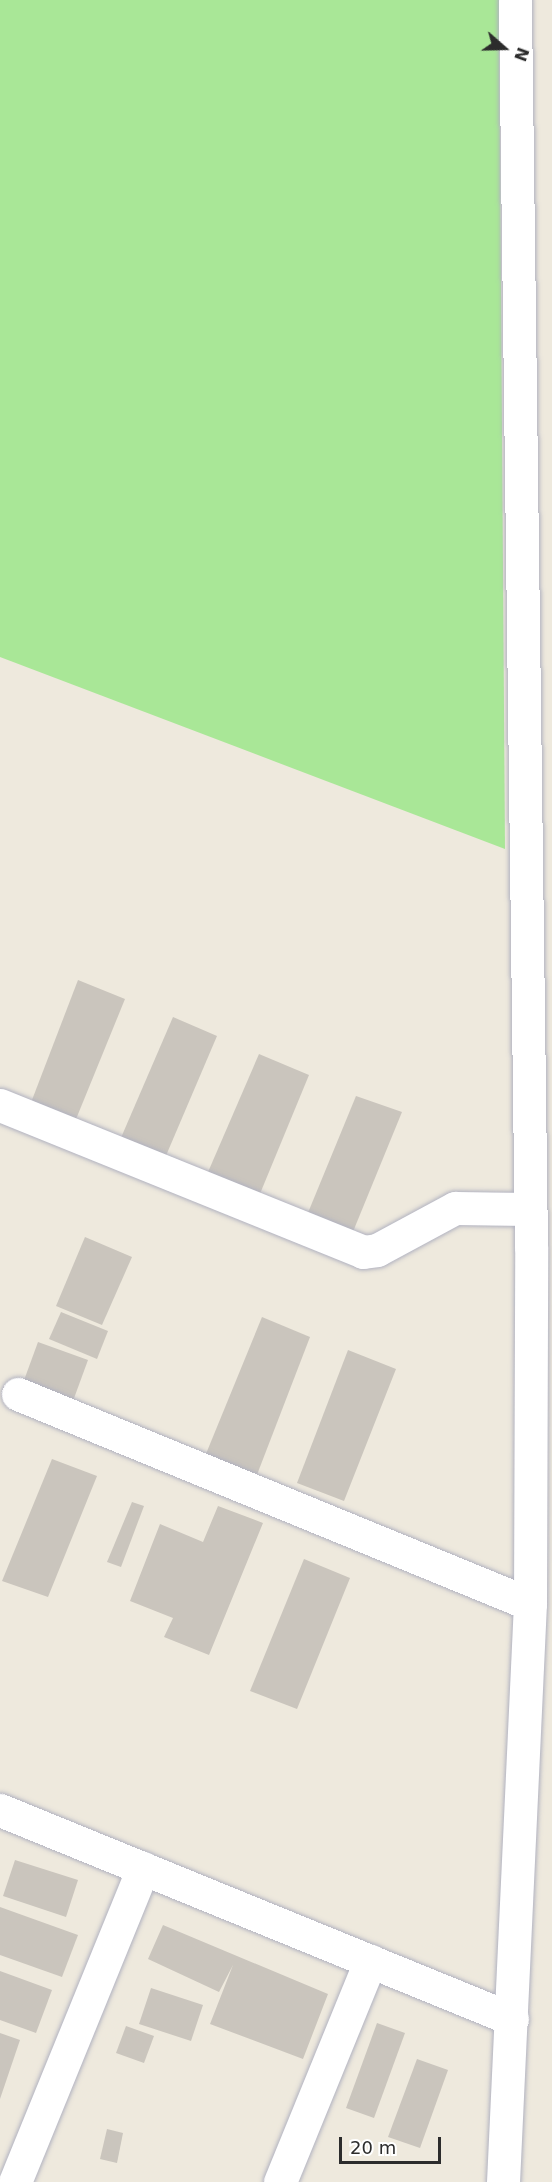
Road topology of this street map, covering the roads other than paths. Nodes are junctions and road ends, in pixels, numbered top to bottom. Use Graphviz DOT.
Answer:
graph roads {
  1 [pos="515,0"];
  2 [pos="0,1105"];
  3 [pos="530,1209"];
  4 [pos="541,1248"];
  5 [pos="18,1394"];
  6 [pos="530,1604"];
  7 [pos="0,1810"];
  8 [pos="143,1868"];
  9 [pos="370,1961"];
  10 [pos="512,2019"];
  11 [pos="15,2182"];
  12 [pos="280,2182"];
  13 [pos="502,2182"];
  1 -- 3 [label="street"];
  2 -- 3 [label="street"];
  3 -- 4 [label="street"];
  4 -- 6 [label="street"];
  5 -- 6 [label="street"];
  6 -- 10 [label="street"];
  7 -- 8 [label="street"];
  8 -- 9 [label="street"];
  8 -- 11 [label="street"];
  9 -- 10 [label="street"];
  9 -- 12 [label="street"];
  10 -- 13 [label="street"];
}
